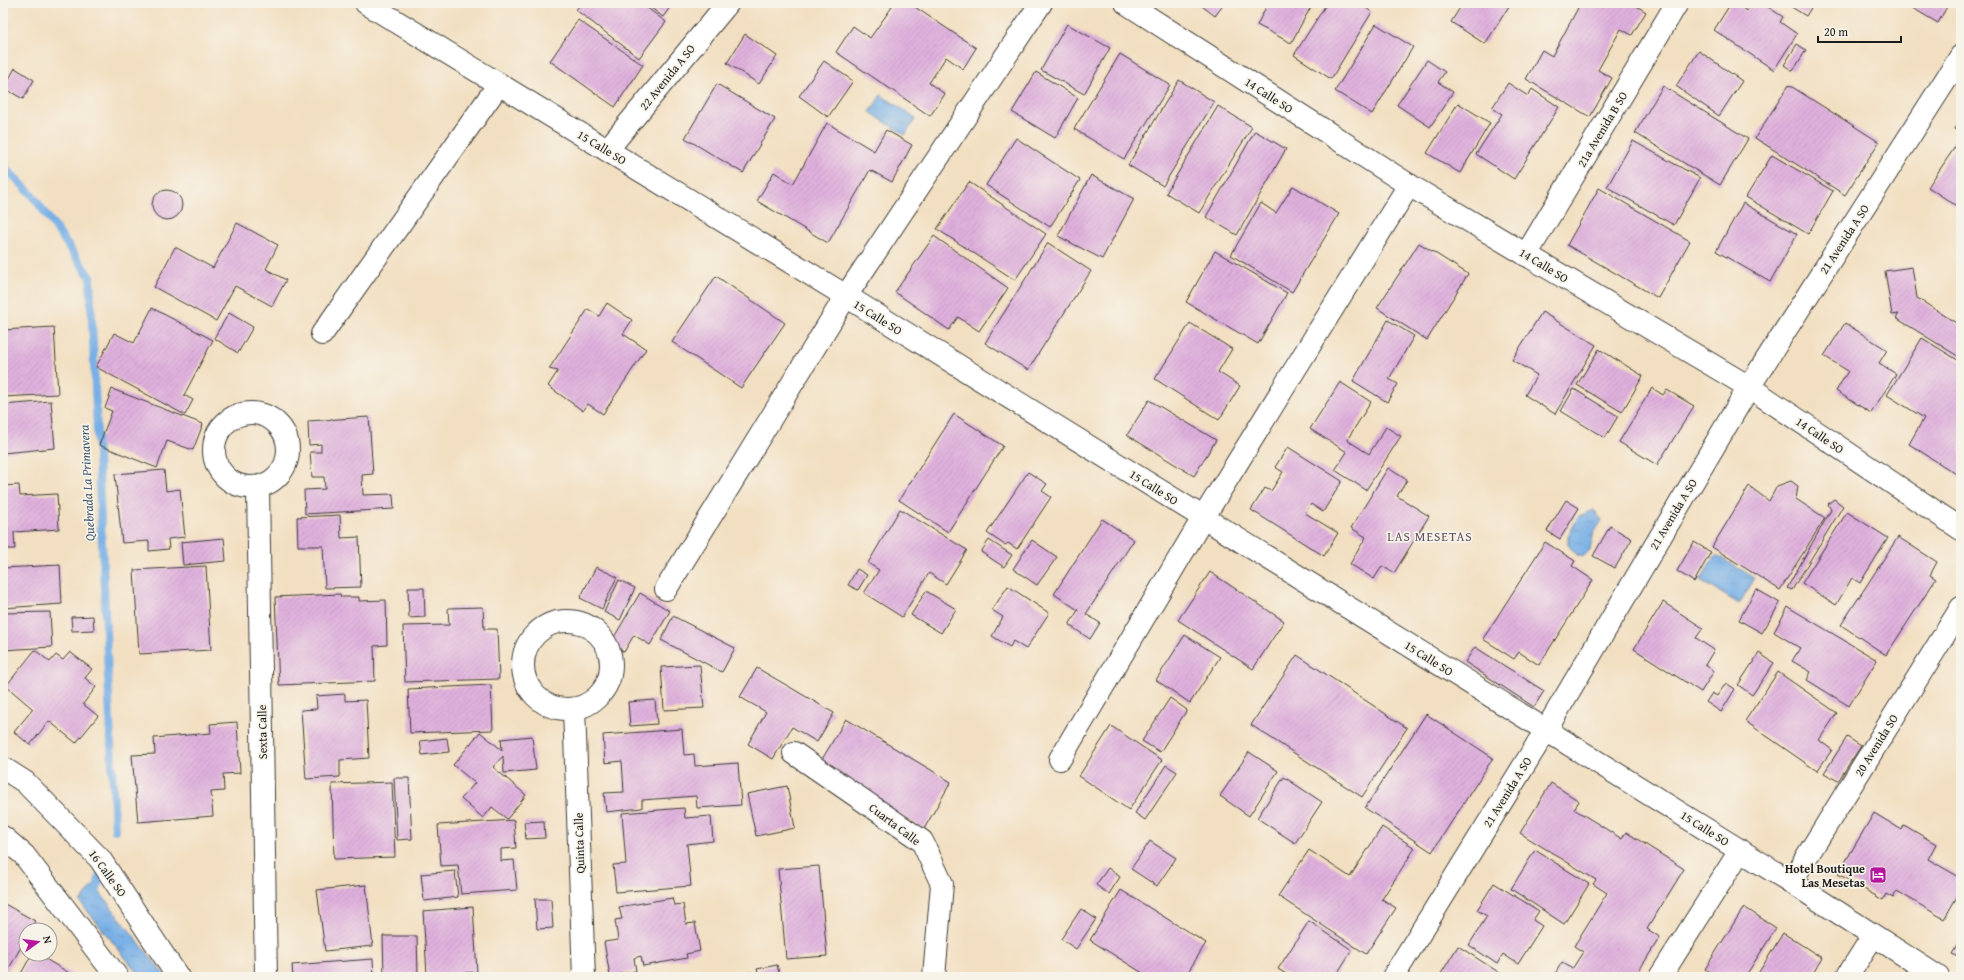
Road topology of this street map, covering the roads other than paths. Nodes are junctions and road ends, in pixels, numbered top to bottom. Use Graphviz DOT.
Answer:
graph roads {
  1 [pos="366,3"];
  2 [pos="728,3"];
  3 [pos="1041,3"];
  4 [pos="1126,3"];
  5 [pos="1673,5"];
  6 [pos="1961,56"];
  7 [pos="499,84"];
  8 [pos="607,150"];
  9 [pos="1409,185"];
  10 [pos="1526,255"];
  11 [pos="846,296"];
  12 [pos="322,334"];
  13 [pos="1748,387"];
  14 [pos="258,487"];
  15 [pos="1204,518"];
  16 [pos="1961,529"];
  17 [pos="666,589"];
  18 [pos="1961,608"];
  19 [pos="574,709"];
  20 [pos="1546,730"];
  21 [pos="794,752"];
  22 [pos="1060,759"];
  23 [pos="3,768"];
  24 [pos="3,837"];
  25 [pos="1740,851"];
  26 [pos="1791,882"];
  27 [pos="1874,936"];
  28 [pos="116,977"];
  29 [pos="178,977"];
  30 [pos="266,977"];
  31 [pos="584,977"];
  32 [pos="934,977"];
  33 [pos="1394,977"];
  34 [pos="1660,977"];
  35 [pos="1847,977"];
  36 [pos="1938,977"];
  1 -- 7 [label="street, 15 Calle SO"];
  2 -- 8 [label="street, 22 Avenida A SO"];
  3 -- 11 [label="street"];
  4 -- 9 [label="street, 14 Calle SO"];
  5 -- 10 [label="street, 21a Avenida B SO"];
  6 -- 13 [label="street, 21 Avenida A SO"];
  7 -- 8 [label="street, 15 Calle SO"];
  7 -- 12 [label="street"];
  8 -- 11 [label="street, 15 Calle SO"];
  9 -- 10 [label="street, 14 Calle SO"];
  9 -- 15 [label="street"];
  10 -- 13 [label="street, 14 Calle SO"];
  11 -- 15 [label="street, 15 Calle SO"];
  11 -- 17 [label="street"];
  13 -- 16 [label="street, 14 Calle SO"];
  13 -- 20 [label="street, 21 Avenida A SO"];
  14 -- 30 [label="street, Sexta Calle"];
  15 -- 20 [label="street, 15 Calle SO"];
  15 -- 22 [label="street"];
  18 -- 26 [label="street, 20 Avenida SO"];
  19 -- 31 [label="street, Quinta Calle"];
  20 -- 25 [label="street, 15 Calle SO"];
  20 -- 33 [label="street, 21 Avenida A SO"];
  21 -- 32 [label="street, Cuarta Calle"];
  23 -- 29 [label="street, 16 Calle SO"];
  24 -- 28 [label="street"];
  25 -- 26 [label="street, 15 Calle SO"];
  25 -- 34 [label="street"];
  26 -- 27 [label="street, 15 Calle SO"];
  27 -- 35 [label="street"];
  27 -- 36 [label="street, 15 Calle SO"];
}
